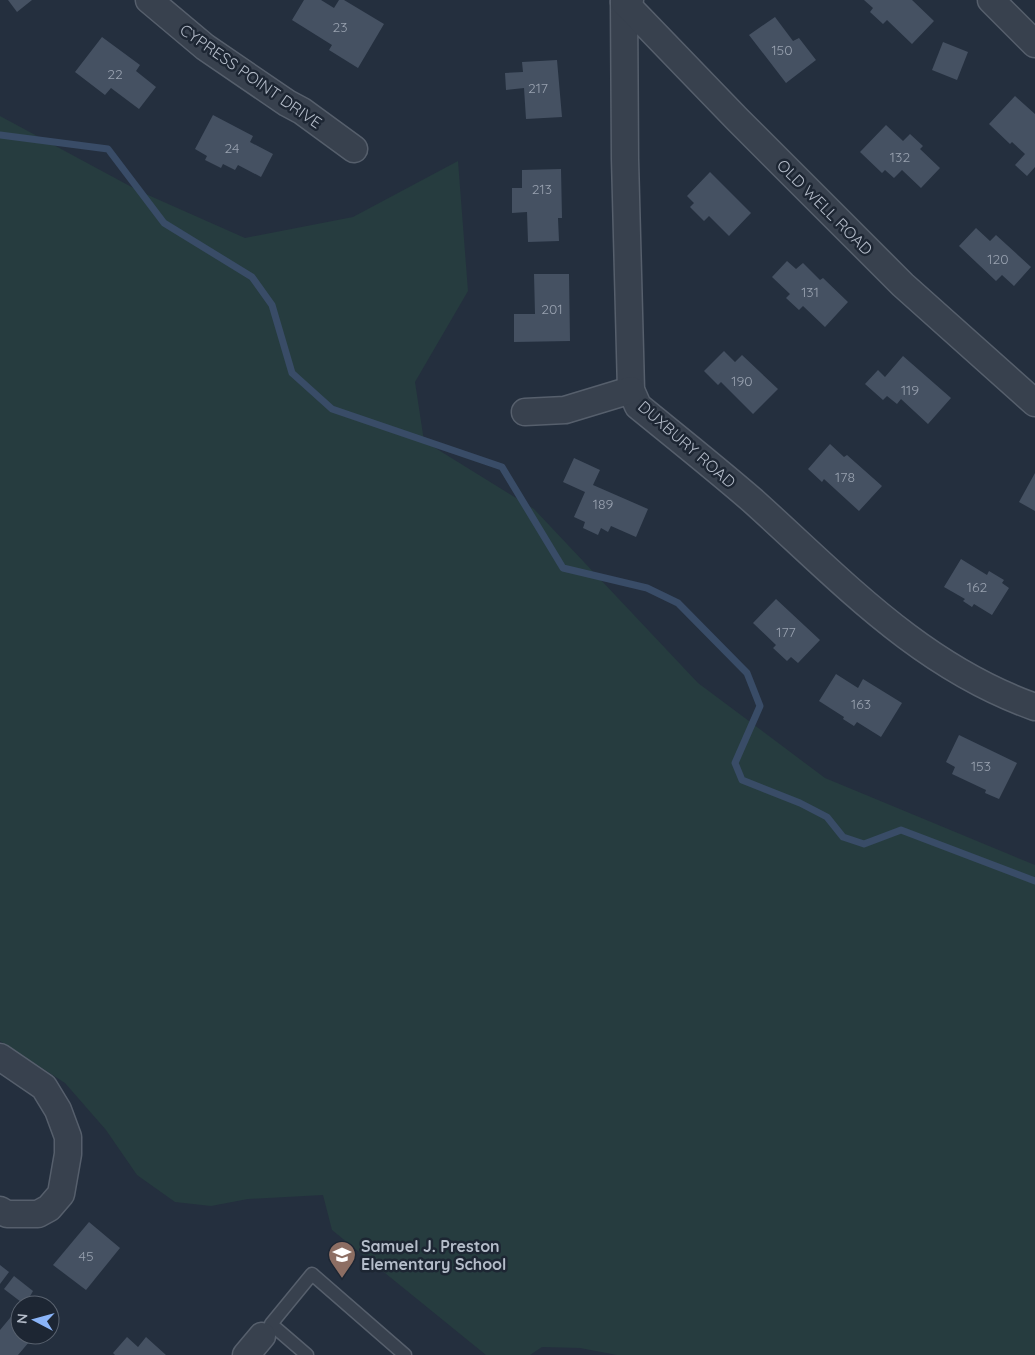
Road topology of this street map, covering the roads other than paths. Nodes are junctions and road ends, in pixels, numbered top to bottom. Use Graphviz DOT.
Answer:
graph roads {
  1 [pos="149,0"];
  2 [pos="991,0"];
  3 [pos="626,1"];
  4 [pos="1035,44"];
  5 [pos="354,149"];
  6 [pos="631,390"];
  7 [pos="1035,403"];
  8 [pos="525,412"];
  9 [pos="1035,707"];
  10 [pos="0,1056"];
  11 [pos="0,1210"];
  12 [pos="260,1338"];
  13 [pos="307,1355"];
  14 [pos="405,1355"];
  1 -- 5 [label="street, CYPRESS POINT DRIVE"];
  2 -- 4 [label="street"];
  3 -- 6 [label="street, DUXBURY ROAD"];
  3 -- 7 [label="street, OLD WELL ROAD"];
  6 -- 8 [label="street"];
  6 -- 9 [label="street, DUXBURY ROAD"];
  10 -- 11 [label="street"];
  12 -- 13 [label="lane"];
  12 -- 14 [label="lane"];
}
